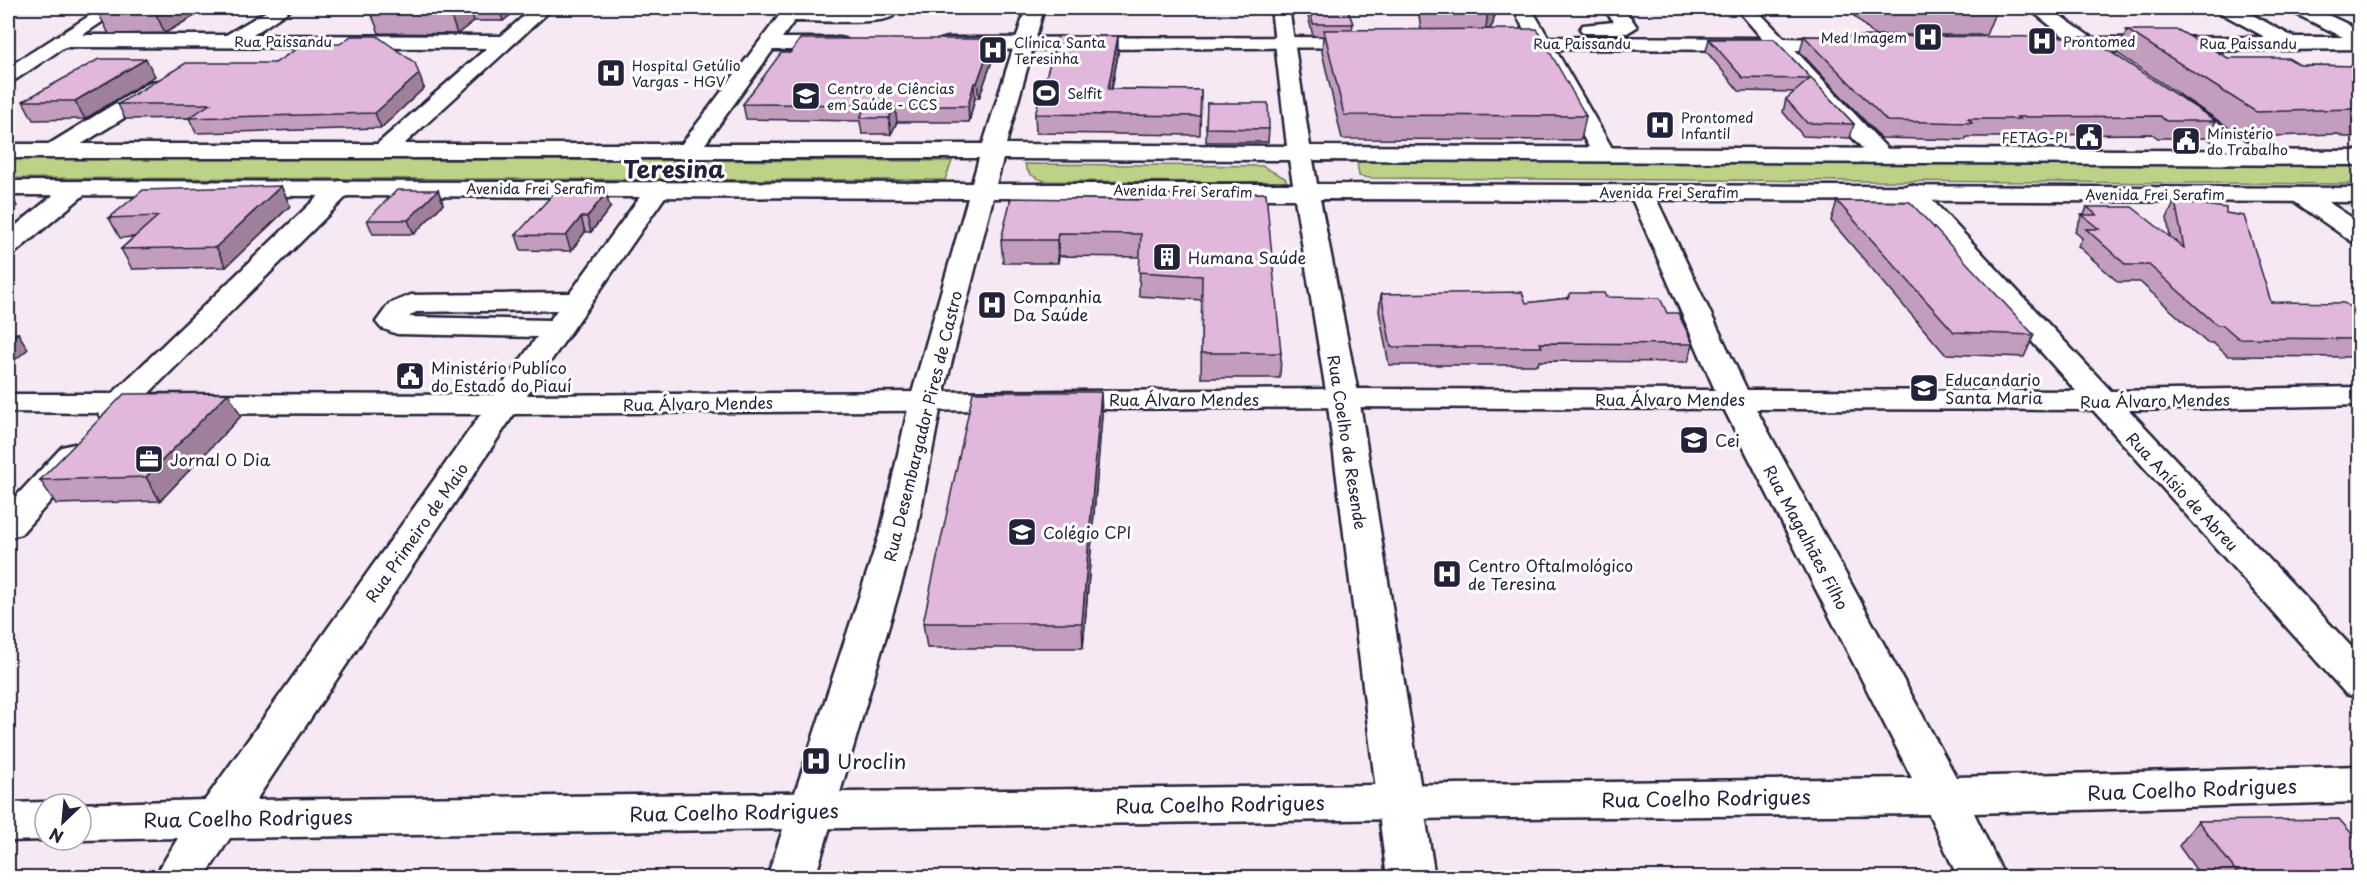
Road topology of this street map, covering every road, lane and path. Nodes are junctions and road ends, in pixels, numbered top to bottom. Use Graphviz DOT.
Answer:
graph roads {
  1 [pos="90,8"];
  2 [pos="114,8"];
  3 [pos="284,8"];
  4 [pos="544,8"];
  5 [pos="886,8"];
  6 [pos="1035,8"];
  7 [pos="1280,8"];
  8 [pos="1522,8"];
  9 [pos="1612,8"];
  10 [pos="1745,8"];
  11 [pos="2037,8"];
  12 [pos="2246,8"];
  13 [pos="2257,8"];
  14 [pos="2299,8"];
  15 [pos="791,11"];
  16 [pos="1576,29"];
  17 [pos="2360,39"];
  18 [pos="62,41"];
  19 [pos="231,41"];
  20 [pos="504,42"];
  21 [pos="1284,43"];
  22 [pos="1390,43"];
  23 [pos="1484,43"];
  24 [pos="1543,43"];
  25 [pos="2328,43"];
  26 [pos="2360,43"];
  27 [pos="768,44"];
  28 [pos="861,44"];
  29 [pos="932,44"];
  30 [pos="1025,44"];
  31 [pos="1780,44"];
  32 [pos="1871,44"];
  33 [pos="2031,44"];
  34 [pos="2086,44"];
  35 [pos="2291,44"];
  36 [pos="8,58"];
  37 [pos="202,59"];
  38 [pos="2114,63"];
  39 [pos="8,76"];
  40 [pos="172,78"];
  41 [pos="2161,94"];
  42 [pos="383,150"];
  43 [pos="689,150"];
  44 [pos="8,151"];
  45 [pos="54,151"];
  46 [pos="992,154"];
  47 [pos="1300,154"];
  48 [pos="1604,155"];
  49 [pos="1881,155"];
  50 [pos="2255,158"];
  51 [pos="2360,158"];
  52 [pos="8,188"];
  53 [pos="341,188"];
  54 [pos="659,188"];
  55 [pos="76,189"];
  56 [pos="983,189"];
  57 [pos="1306,192"];
  58 [pos="1641,192"];
  59 [pos="1911,192"];
  60 [pos="2301,195"];
  61 [pos="2360,195"];
  62 [pos="2360,235"];
  63 [pos="8,245"];
  64 [pos="578,301"];
  65 [pos="558,329"];
  66 [pos="2360,396"];
  67 [pos="1343,398"];
  68 [pos="1735,399"];
  69 [pos="926,400"];
  70 [pos="2101,402"];
  71 [pos="8,403"];
  72 [pos="120,404"];
  73 [pos="504,405"];
  74 [pos="8,526"];
  75 [pos="2360,683"];
  76 [pos="2360,784"];
  77 [pos="1943,796"];
  78 [pos="1400,801"];
  79 [pos="810,811"];
  80 [pos="219,819"];
  81 [pos="33,821"];
  82 [pos="93,821"];
  83 [pos="8,822"];
  84 [pos="177,878"];
  85 [pos="791,878"];
  86 [pos="1411,878"];
  87 [pos="1982,878"];
  1 -- 36 [label="street"];
  2 -- 18 [label="street"];
  3 -- 19 [label="street"];
  4 -- 20 [label="street"];
  5 -- 15 [label="street"];
  6 -- 30 [label="street, Rua Desembargador Pires de Castro"];
  7 -- 21 [label="street, Rua Coelho de Resende"];
  8 -- 24 [label="street"];
  9 -- 16 [label="street"];
  10 -- 31 [label="street"];
  11 -- 34 [label="street"];
  12 -- 35 [label="street"];
  13 -- 25 [label="street"];
  14 -- 17 [label="street"];
  15 -- 27 [label="street"];
  18 -- 19 [label="street, Rua Paissandu"];
  18 -- 39 [label="street"];
  19 -- 20 [label="street, Rua Paissandu"];
  19 -- 37 [label="street"];
  20 -- 42 [label="street"];
  21 -- 22 [label="street"];
  21 -- 30 [label="street"];
  21 -- 47 [label="street, Rua Coelho de Resende"];
  23 -- 24 [label="street, Rua Paissandu"];
  24 -- 31 [label="street, Rua Paissandu"];
  24 -- 48 [label="street"];
  25 -- 26 [label="street, Rua Paissandu"];
  25 -- 35 [label="street, Rua Paissandu"];
  27 -- 28 [label="street"];
  27 -- 43 [label="street"];
  29 -- 30 [label="street"];
  30 -- 46 [label="street, Rua Desembargador Pires de Castro"];
  31 -- 32 [label="street, Rua Paissandu"];
  31 -- 49 [label="street"];
  33 -- 34 [label="street, Rua Paissandu"];
  34 -- 35 [label="street, Rua Paissandu"];
  34 -- 38 [label="street"];
  40 -- 45 [label="street"];
  41 -- 50 [label="street"];
  42 -- 43 [label="street"];
  42 -- 45 [label="street"];
  43 -- 46 [label="street"];
  44 -- 45 [label="street"];
  46 -- 47 [label="street"];
  46 -- 56 [label="street, Rua Desembargador Pires de Castro"];
  47 -- 48 [label="street"];
  47 -- 57 [label="street, Rua Coelho de Resende"];
  48 -- 49 [label="street"];
  49 -- 50 [label="street"];
  50 -- 51 [label="street"];
  52 -- 55 [label="street, Avenida Frei Serafim"];
  53 -- 54 [label="street, Avenida Frei Serafim"];
  53 -- 55 [label="street, Avenida Frei Serafim"];
  53 -- 72 [label="street"];
  54 -- 56 [label="street, Avenida Frei Serafim"];
  54 -- 64 [label="street, Rua Primeiro de Maio"];
  55 -- 63 [label="street"];
  56 -- 57 [label="street, Avenida Frei Serafim"];
  56 -- 69 [label="street, Rua Desembargador Pires de Castro"];
  57 -- 58 [label="street, Avenida Frei Serafim"];
  57 -- 67 [label="street, Rua Coelho de Resende"];
  58 -- 59 [label="street, Avenida Frei Serafim"];
  58 -- 68 [label="street, Rua Magalhães Filho"];
  59 -- 60 [label="street, Avenida Frei Serafim"];
  59 -- 70 [label="street, Rua Anísio de Abreu"];
  60 -- 61 [label="street, Avenida Frei Serafim"];
  60 -- 62 [label="street"];
  64 -- 65 [label="street, Rua Primeiro de Maio"];
  64 -- 65 [label="street"];
  65 -- 73 [label="street, Rua Primeiro de Maio"];
  66 -- 70 [label="street, Rua Álvaro Mendes"];
  67 -- 68 [label="street, Rua Álvaro Mendes"];
  67 -- 69 [label="street, Rua Álvaro Mendes"];
  67 -- 78 [label="street, Rua Coelho de Resende"];
  68 -- 70 [label="street, Rua Álvaro Mendes"];
  68 -- 77 [label="street, Rua Magalhães Filho"];
  69 -- 73 [label="street, Rua Álvaro Mendes"];
  69 -- 79 [label="street, Rua Desembargador Pires de Castro"];
  70 -- 75 [label="street, Rua Anísio de Abreu"];
  71 -- 72 [label="street, Rua Álvaro Mendes"];
  72 -- 73 [label="street, Rua Álvaro Mendes"];
  72 -- 74 [label="street"];
  73 -- 80 [label="street, Rua Primeiro de Maio"];
  76 -- 77 [label="street, Rua Coelho Rodrigues"];
  77 -- 78 [label="street, Rua Coelho Rodrigues"];
  77 -- 87 [label="street, Rua Magalhães Filho"];
  78 -- 79 [label="street, Rua Coelho Rodrigues"];
  78 -- 86 [label="street, Rua Coelho de Resende"];
  79 -- 80 [label="street, Rua Coelho Rodrigues"];
  79 -- 85 [label="street, Rua Desembargador Pires de Castro"];
  80 -- 82 [label="street, Rua Coelho Rodrigues"];
  80 -- 84 [label="street, Rua Primeiro de Maio"];
  81 -- 83 [label="street"];
}
